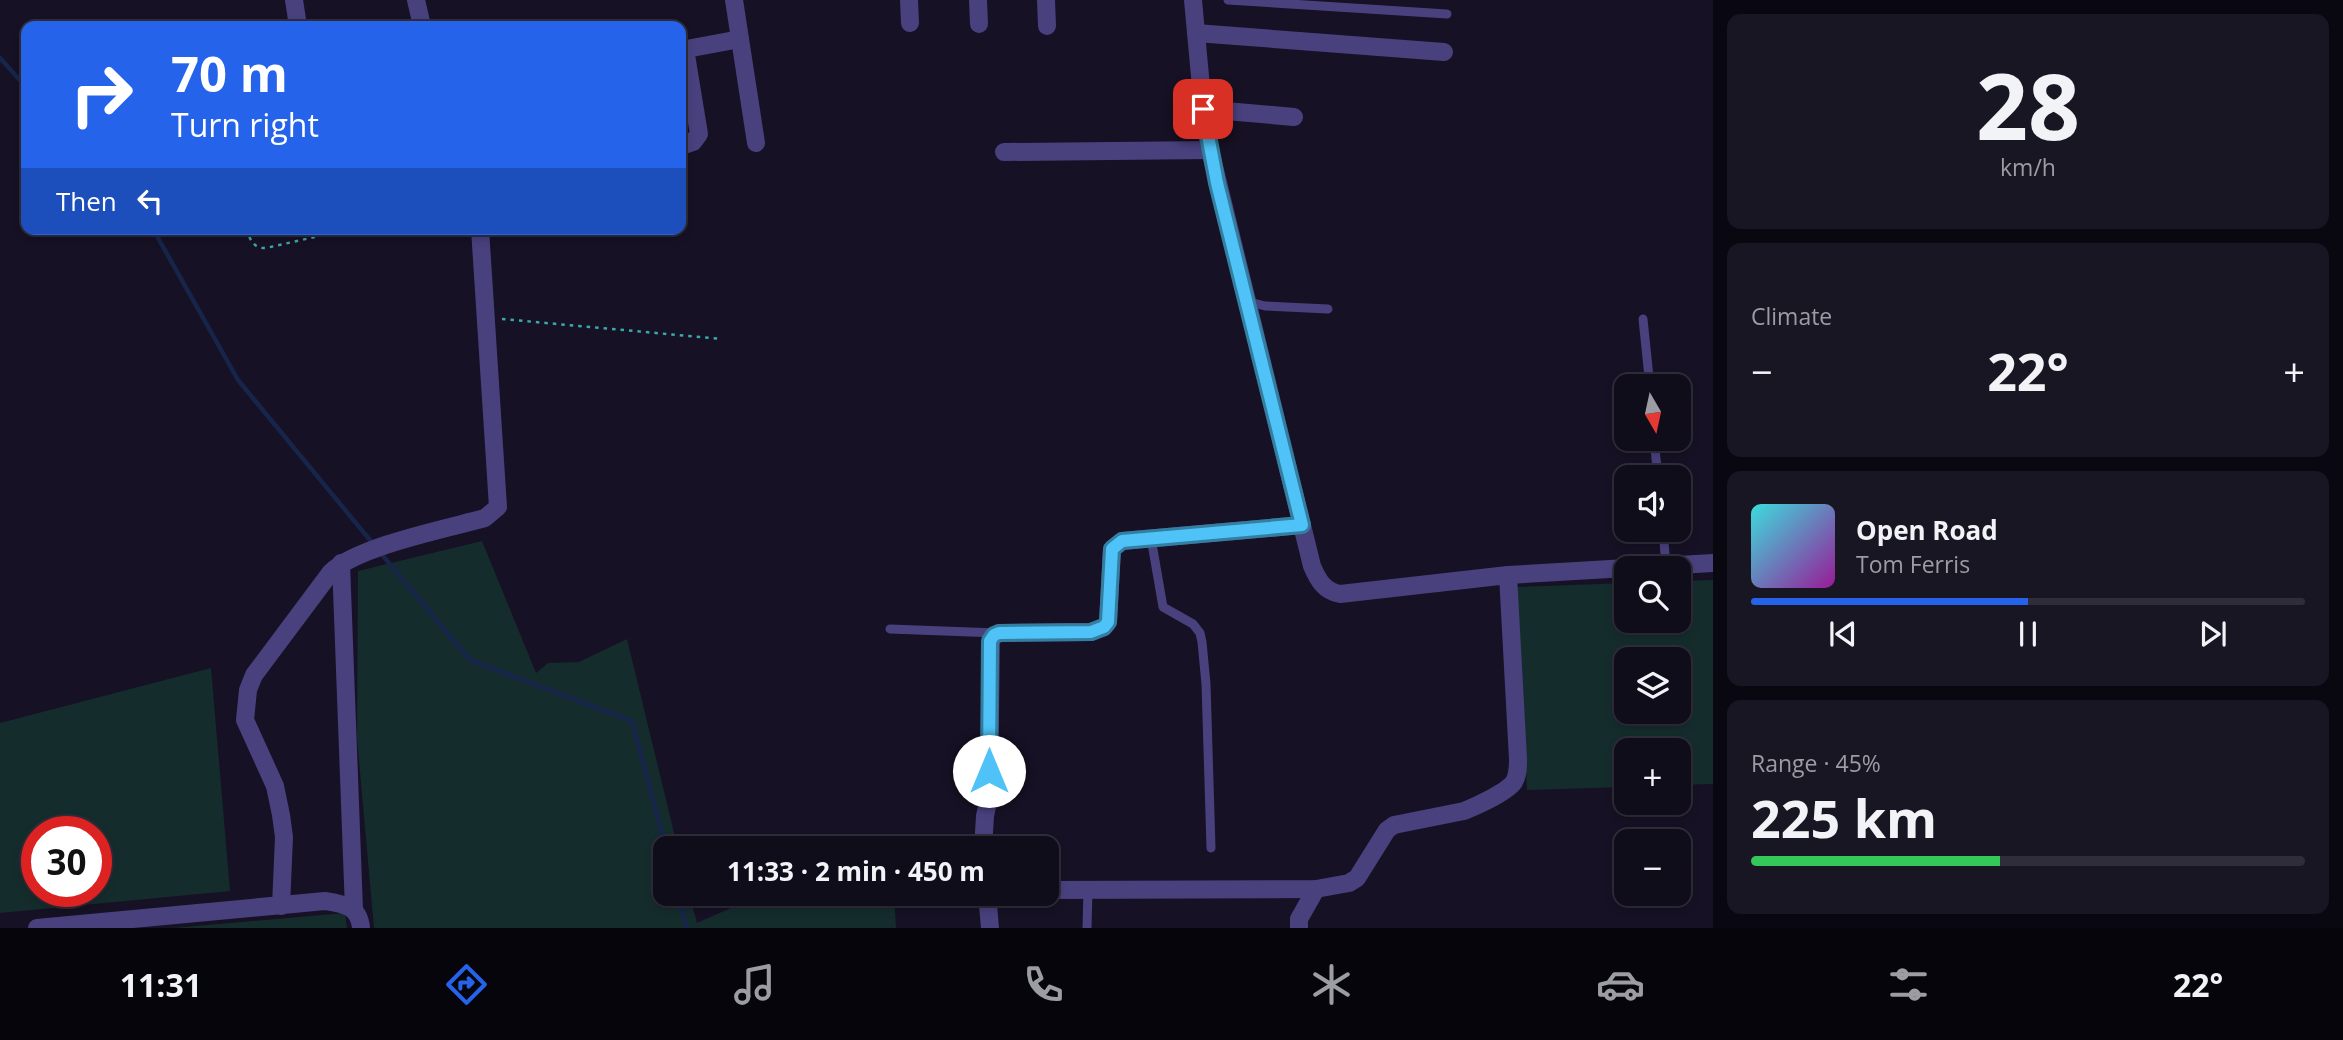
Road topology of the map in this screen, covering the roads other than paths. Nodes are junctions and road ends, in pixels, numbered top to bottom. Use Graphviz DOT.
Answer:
graph roads {
  1 [pos="294,0"];
  2 [pos="416,0"];
  3 [pos="734,0"];
  4 [pos="909,0"];
  5 [pos="978,0"];
  6 [pos="1046,0"];
  7 [pos="1193,0"];
  8 [pos="1228,0"];
  9 [pos="1447,14"];
  10 [pos="297,21"];
  11 [pos="421,21"];
  12 [pos="910,23"];
  13 [pos="979,24"];
  14 [pos="1047,26"];
  15 [pos="1196,33"];
  16 [pos="740,39"];
  17 [pos="686,49"];
  18 [pos="1444,52"];
  19 [pos="686,66"];
  20 [pos="1203,109"];
  21 [pos="1294,117"];
  22 [pos="756,143"];
  23 [pos="686,144"];
  24 [pos="1210,150"];
  25 [pos="1004,152"];
  26 [pos="480,235"];
  27 [pos="1246,301"];
  28 [pos="1328,309"];
  29 [pos="1643,319"];
  30 [pos="1649,374"];
  31 [pos="1302,525"];
  32 [pos="1151,538"];
  33 [pos="341,563"];
  34 [pos="1713,563"];
  35 [pos="1691,564"];
  36 [pos="1614,569"];
  37 [pos="1508,575"];
  38 [pos="890,629"];
  39 [pos="999,633"];
  40 [pos="984,836"];
  41 [pos="1211,848"];
  42 [pos="1316,889"];
  43 [pos="1059,890"];
  44 [pos="1088,890"];
  45 [pos="281,906"];
  46 [pos="987,906"];
  47 [pos="354,910"];
  48 [pos="37,928"];
  49 [pos="360,928"];
  50 [pos="990,928"];
  51 [pos="1087,928"];
  52 [pos="1299,928"];
  1 -- 10 [label="street"];
  2 -- 11 [label="street"];
  3 -- 16 [label="street"];
  4 -- 12 [label="street"];
  5 -- 13 [label="street"];
  6 -- 14 [label="street"];
  7 -- 15 [label="street"];
  8 -- 9 [label="lane"];
  15 -- 18 [label="street"];
  15 -- 20 [label="street"];
  16 -- 17 [label="street"];
  16 -- 22 [label="street"];
  19 -- 23 [label="street"];
  20 -- 21 [label="street"];
  20 -- 24 [label="street"];
  24 -- 25 [label="street"];
  24 -- 27 [label="street"];
  26 -- 33 [label="street"];
  27 -- 28 [label="lane"];
  27 -- 31 [label="street"];
  29 -- 30 [label="lane"];
  31 -- 32 [label="street"];
  31 -- 37 [label="street"];
  32 -- 39 [label="street"];
  32 -- 41 [label="lane"];
  33 -- 45 [label="street"];
  33 -- 47 [label="street"];
  34 -- 35 [label="street"];
  36 -- 37 [label="street"];
  37 -- 42 [label="street"];
  38 -- 39 [label="lane"];
  39 -- 40 [label="street"];
  42 -- 44 [label="street"];
  42 -- 52 [label="street"];
  43 -- 44 [label="street"];
  44 -- 51 [label="lane"];
  45 -- 47 [label="street"];
  45 -- 48 [label="street"];
  46 -- 50 [label="street"];
  47 -- 49 [label="street"];
}
